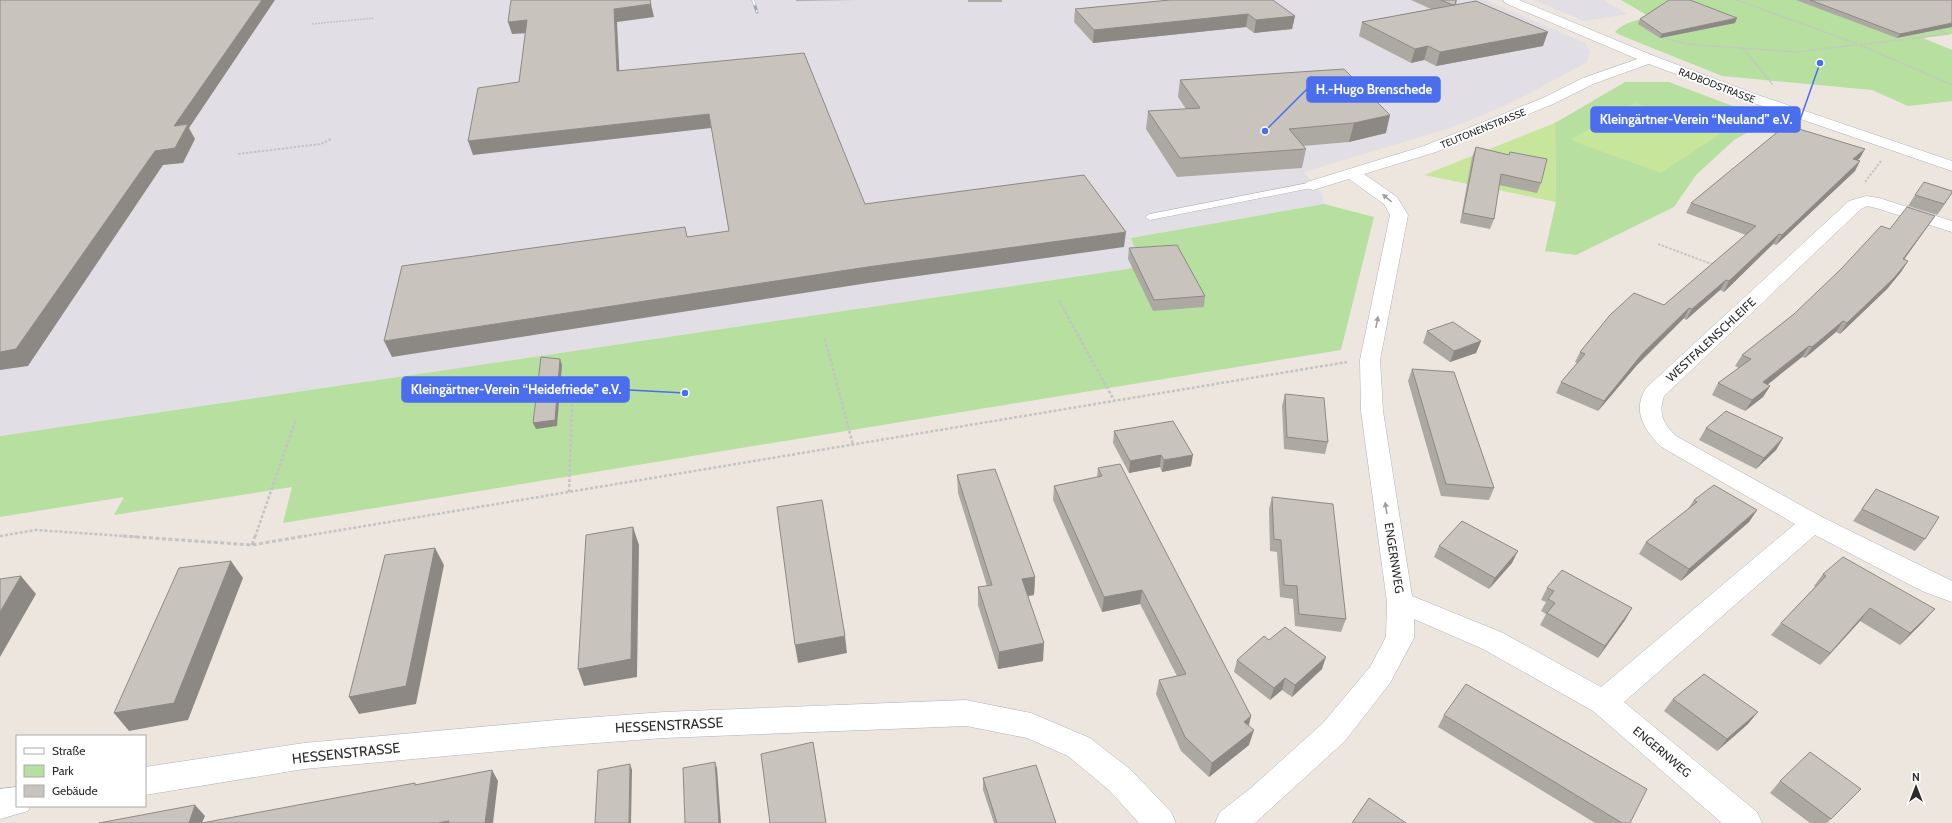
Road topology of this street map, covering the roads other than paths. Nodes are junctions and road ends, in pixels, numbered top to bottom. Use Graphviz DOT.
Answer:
graph roads {
  1 [pos="1509,0"];
  2 [pos="1649,59"];
  3 [pos="1952,166"];
  4 [pos="1353,174"];
  5 [pos="1313,185"];
  6 [pos="1150,218"];
  7 [pos="1952,227"];
  8 [pos="1813,523"];
  9 [pos="1952,592"];
  10 [pos="1400,602"];
  11 [pos="1603,702"];
  12 [pos="146,781"];
  13 [pos="16,801"];
  14 [pos="0,804"];
  15 [pos="1160,823"];
  16 [pos="1231,823"];
  17 [pos="1746,823"];
  1 -- 2 [label="street, RADBODSTRASSE"];
  2 -- 3 [label="street, RADBODSTRASSE"];
  2 -- 4 [label="street, TEUTONENSTRASSE"];
  4 -- 5 [label="street, TEUTONENSTRASSE"];
  10 -- 4 [label="street, ENGERNWEG, one-way"];
  5 -- 6 [label="lane"];
  7 -- 8 [label="street, WESTFALENSCHLEIFE"];
  8 -- 9 [label="street, WESTFALENSCHLEIFE"];
  8 -- 11 [label="street"];
  10 -- 11 [label="street, ENGERNWEG"];
  10 -- 16 [label="street"];
  11 -- 17 [label="street, ENGERNWEG"];
  12 -- 15 [label="street, HESSENSTRASSE"];
  13 -- 14 [label="street"];
}
